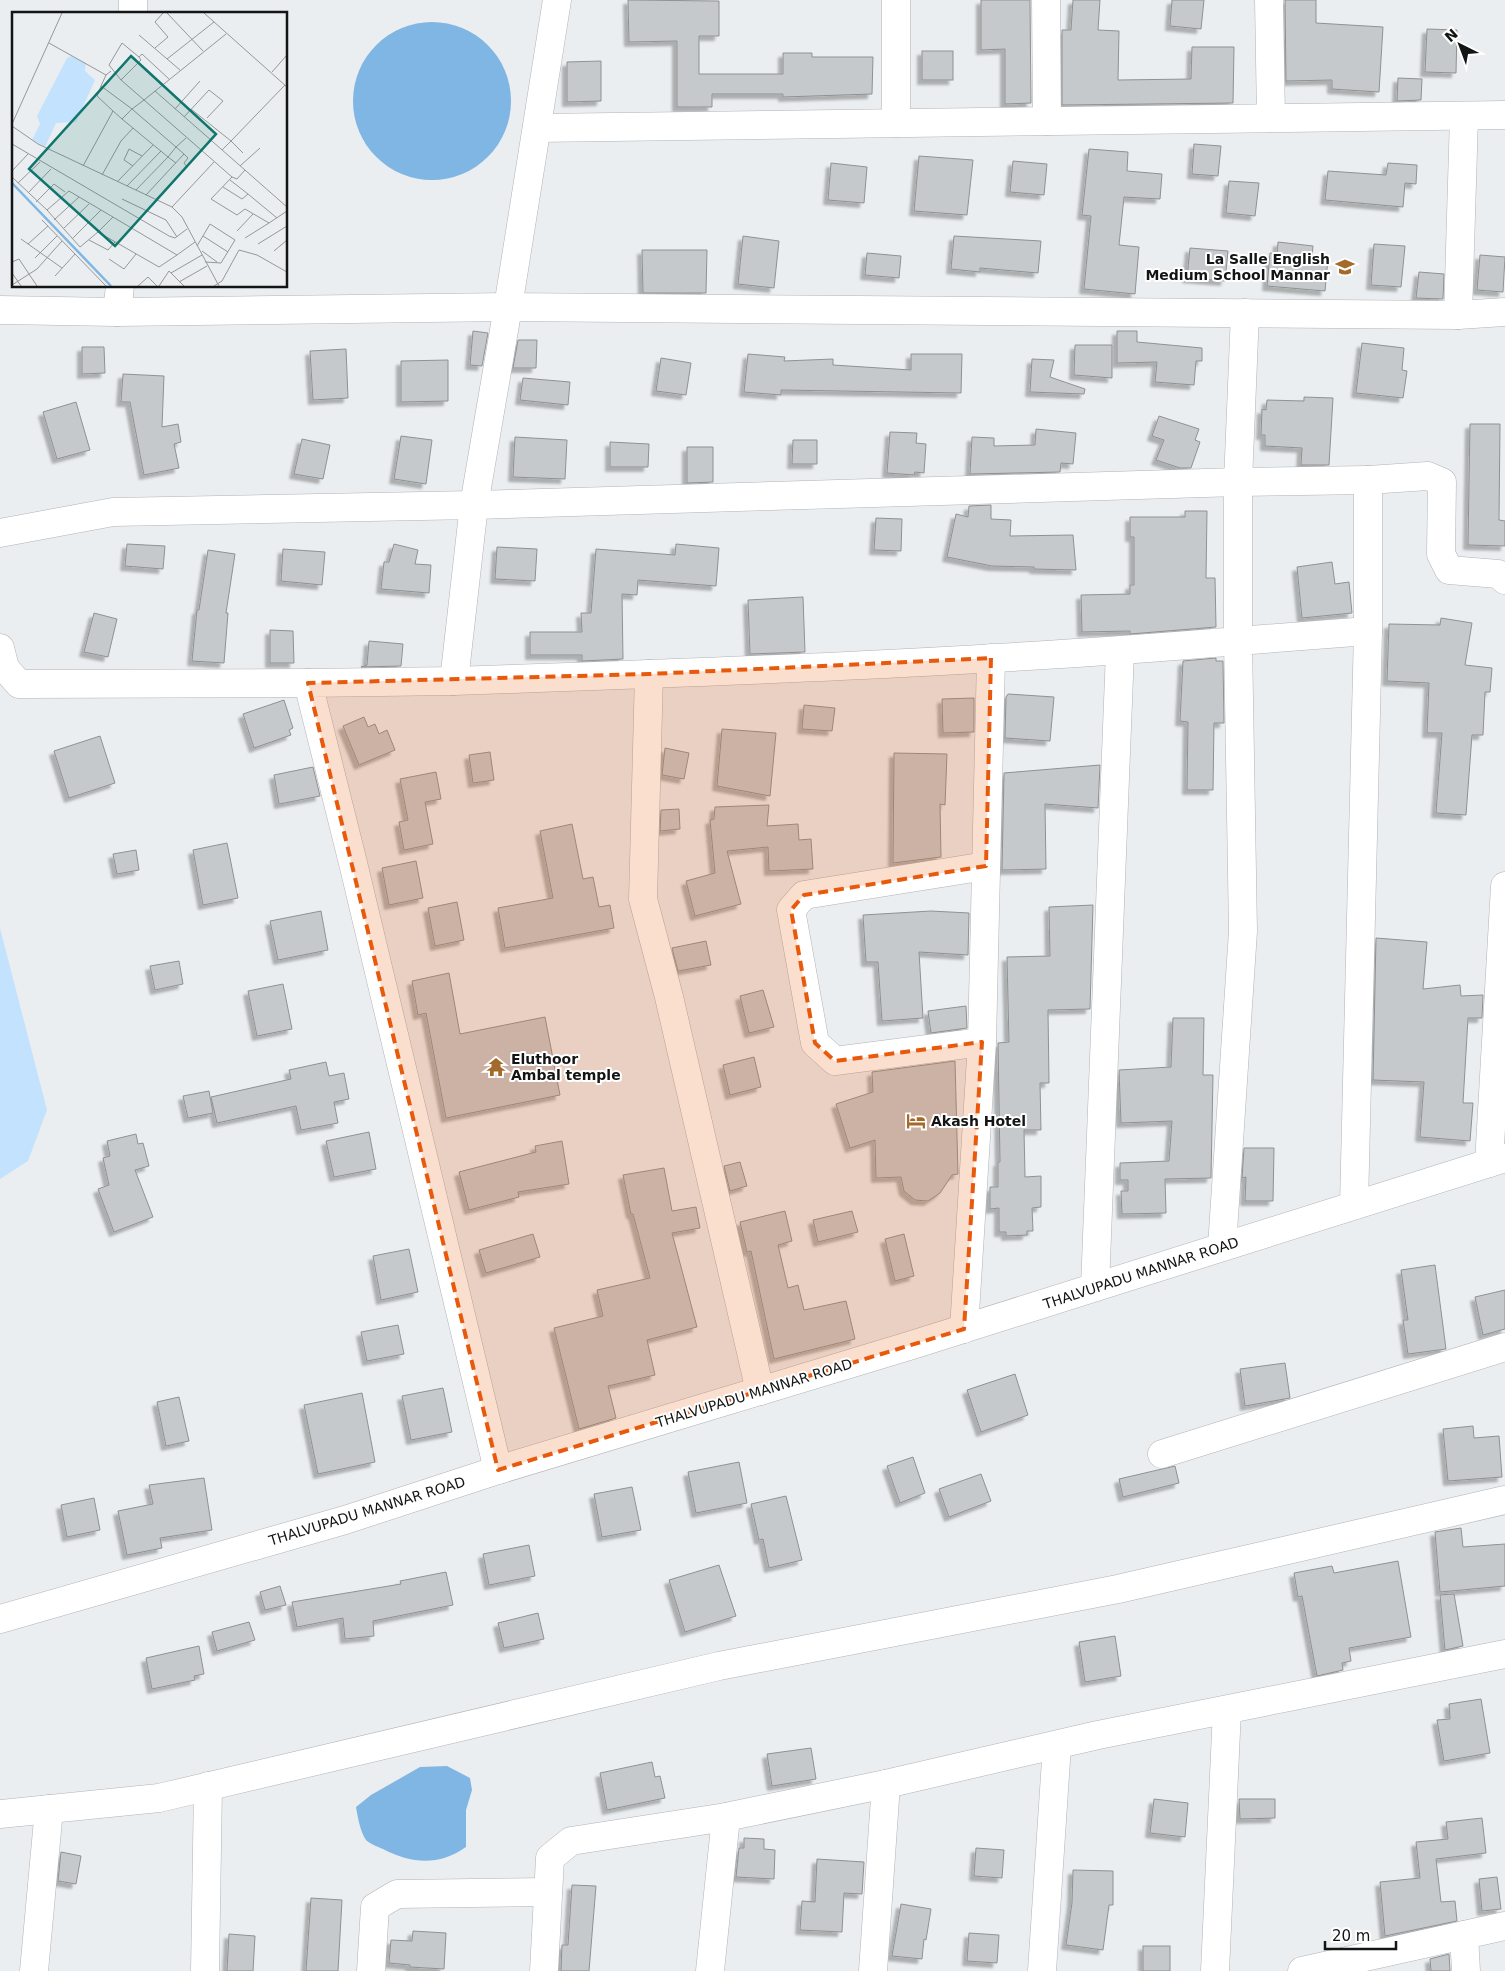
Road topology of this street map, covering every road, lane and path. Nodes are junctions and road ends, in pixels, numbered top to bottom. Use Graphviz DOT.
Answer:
graph roads {
  1 [pos="557,0"];
  2 [pos="896,0"];
  3 [pos="1046,0"];
  4 [pos="1269,0"];
  5 [pos="1505,115"];
  6 [pos="1464,116"];
  7 [pos="1271,118"];
  8 [pos="1047,121"];
  9 [pos="896,123"];
  10 [pos="537,128"];
  11 [pos="119,299"];
  12 [pos="508,307"];
  13 [pos="0,310"];
  14 [pos="1505,312"];
  15 [pos="1245,313"];
  16 [pos="1458,315"];
  17 [pos="1368,480"];
  18 [pos="1238,482"];
  19 [pos="474,505"];
  20 [pos="0,532"];
  21 [pos="1505,580"];
  22 [pos="1368,631"];
  23 [pos="1238,641"];
  24 [pos="0,648"];
  25 [pos="1120,651"];
  26 [pos="991,658"];
  27 [pos="649,674"];
  28 [pos="454,681"];
  29 [pos="308,683"];
  30 [pos="986,866"];
  31 [pos="1505,886"];
  32 [pos="982,1042"];
  33 [pos="1497,1161"];
  34 [pos="1354,1205"];
  35 [pos="1222,1247"];
  36 [pos="1095,1287"];
  37 [pos="964,1329"];
  38 [pos="1505,1347"];
  39 [pos="760,1391"];
  40 [pos="1162,1454"];
  41 [pos="498,1470"];
  42 [pos="1505,1500"];
  43 [pos="0,1618"];
  44 [pos="1505,1654"];
  45 [pos="1228,1710"];
  46 [pos="1057,1745"];
  47 [pos="886,1784"];
  48 [pos="208,1786"];
  49 [pos="49,1809"];
  50 [pos="0,1814"];
  51 [pos="726,1817"];
  52 [pos="548,1892"];
  53 [pos="1505,1926"];
  54 [pos="1464,1935"];
  55 [pos="34,1971"];
  56 [pos="205,1971"];
  57 [pos="371,1971"];
  58 [pos="544,1971"];
  59 [pos="710,1971"];
  60 [pos="873,1971"];
  61 [pos="1042,1971"];
  62 [pos="1215,1971"];
  63 [pos="1302,1971"];
  64 [pos="1466,1971"];
  1 -- 10 [label="street"];
  2 -- 9 [label="street"];
  3 -- 8 [label="street"];
  4 -- 7 [label="street"];
  5 -- 6 [label="street"];
  6 -- 7 [label="street"];
  6 -- 16 [label="street"];
  7 -- 8 [label="street"];
  8 -- 9 [label="street"];
  9 -- 10 [label="street"];
  10 -- 12 [label="street"];
  11 -- 12 [label="street"];
  11 -- 13 [label="street"];
  12 -- 15 [label="street"];
  12 -- 19 [label="street"];
  14 -- 16 [label="street"];
  15 -- 16 [label="street"];
  15 -- 18 [label="street"];
  17 -- 18 [label="street"];
  17 -- 21 [label="street"];
  17 -- 22 [label="street"];
  18 -- 19 [label="street"];
  18 -- 23 [label="street"];
  19 -- 20 [label="street"];
  19 -- 28 [label="street"];
  22 -- 23 [label="street"];
  22 -- 34 [label="street"];
  23 -- 25 [label="street"];
  23 -- 35 [label="street"];
  24 -- 29 [label="street"];
  25 -- 26 [label="street"];
  25 -- 36 [label="street"];
  26 -- 27 [label="street"];
  26 -- 30 [label="street"];
  27 -- 28 [label="street"];
  27 -- 39 [label="street"];
  28 -- 29 [label="street"];
  29 -- 41 [label="street"];
  30 -- 32 [label="street"];
  30 -- 32 [label="street"];
  31 -- 33 [label="street"];
  32 -- 37 [label="street"];
  33 -- 34 [label="street, THALVUPADU MANNAR ROAD"];
  34 -- 35 [label="street, THALVUPADU MANNAR ROAD"];
  35 -- 36 [label="street, THALVUPADU MANNAR ROAD"];
  36 -- 37 [label="street, THALVUPADU MANNAR ROAD"];
  37 -- 39 [label="street, THALVUPADU MANNAR ROAD"];
  38 -- 40 [label="street"];
  39 -- 41 [label="street, THALVUPADU MANNAR ROAD"];
  41 -- 43 [label="street, THALVUPADU MANNAR ROAD"];
  42 -- 48 [label="street"];
  44 -- 45 [label="street"];
  45 -- 46 [label="street"];
  45 -- 62 [label="street"];
  46 -- 47 [label="street"];
  46 -- 61 [label="street"];
  47 -- 51 [label="street"];
  47 -- 60 [label="street"];
  48 -- 49 [label="street"];
  48 -- 56 [label="street"];
  49 -- 50 [label="street"];
  49 -- 55 [label="street"];
  51 -- 52 [label="street"];
  51 -- 59 [label="street"];
  52 -- 57 [label="street"];
  52 -- 58 [label="street"];
  53 -- 54 [label="street"];
  54 -- 63 [label="street"];
  54 -- 64 [label="street"];
}
